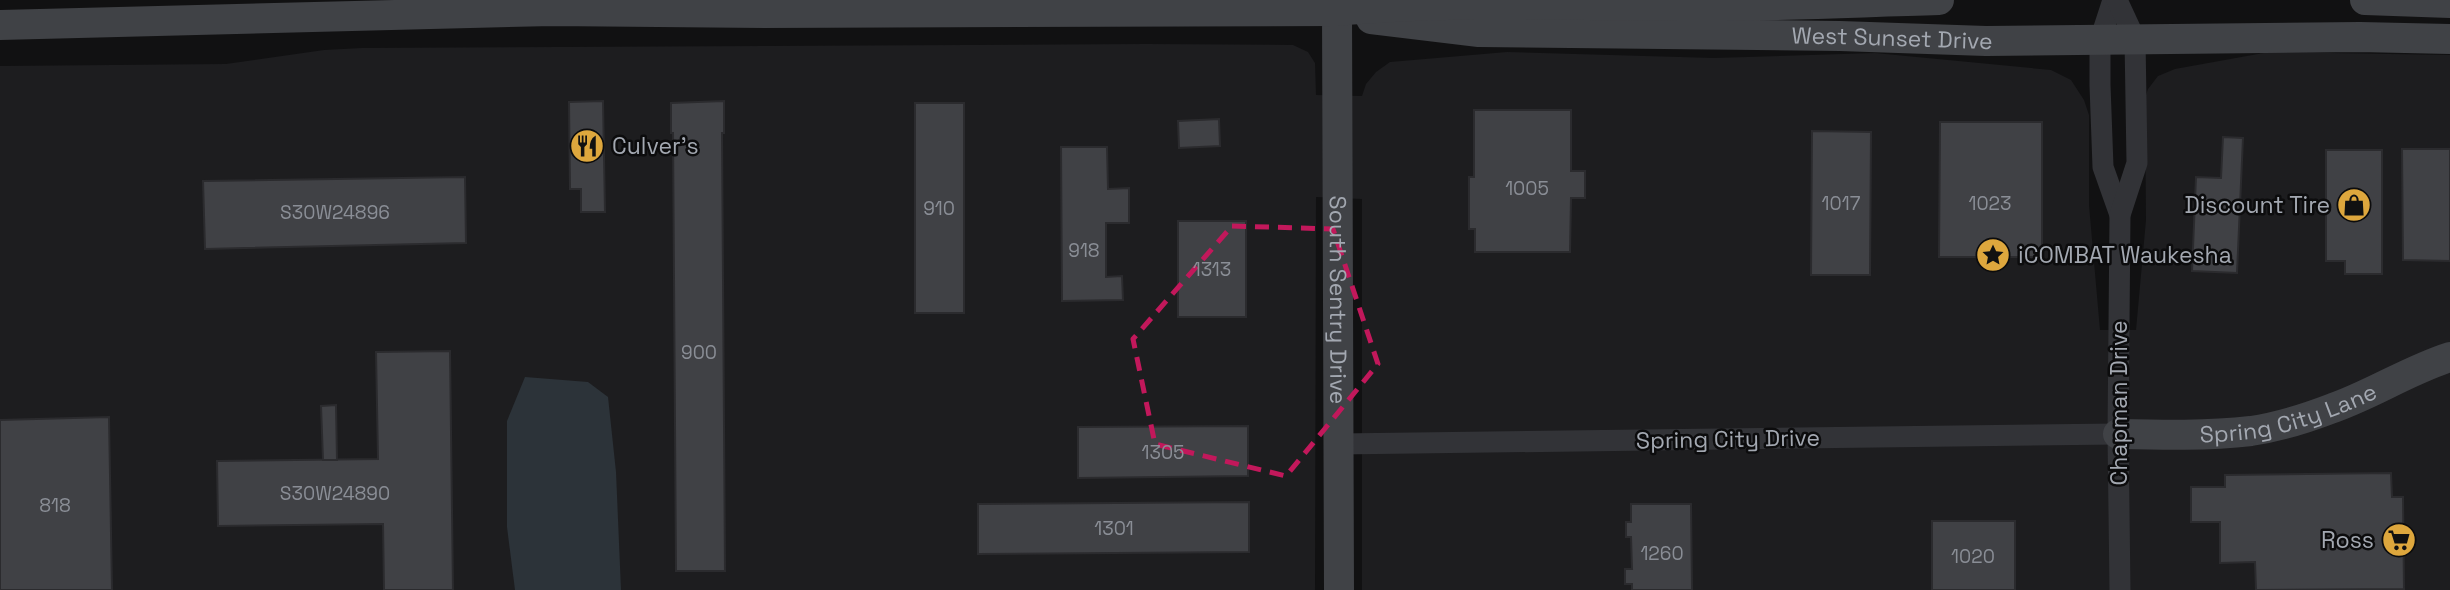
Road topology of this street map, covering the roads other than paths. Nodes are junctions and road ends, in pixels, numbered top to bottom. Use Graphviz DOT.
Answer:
graph roads {
  1 [pos="1939,0"];
  2 [pos="2115,0"];
  3 [pos="2365,0"];
  4 [pos="2450,3"];
  5 [pos="660,6"];
  6 [pos="1337,11"];
  7 [pos="0,25"];
  8 [pos="2135,39"];
  9 [pos="2450,39"];
  10 [pos="2100,40"];
  11 [pos="2120,215"];
  12 [pos="2450,357"];
  13 [pos="2118,435"];
  14 [pos="1339,444"];
  15 [pos="1339,590"];
  16 [pos="2120,590"];
  1 -- 6 [label="main road, West Sunset Drive"];
  2 -- 8 [label="street, Chapman Drive"];
  2 -- 10 [label="street, Chapman Drive"];
  3 -- 4 [label="main road"];
  5 -- 6 [label="main road, West Sunset Drive"];
  5 -- 7 [label="main road, West Sunset Drive"];
  6 -- 10 [label="main road, West Sunset Drive"];
  6 -- 14 [label="main road, South Sentry Drive"];
  8 -- 9 [label="main road, West Sunset Drive"];
  8 -- 10 [label="main road, West Sunset Drive"];
  8 -- 11 [label="street, Chapman Drive"];
  10 -- 11 [label="street, Chapman Drive"];
  11 -- 13 [label="street, Chapman Drive"];
  12 -- 13 [label="main road, Spring City Lane"];
  13 -- 14 [label="street, Spring City Drive"];
  13 -- 16 [label="street, Chapman Drive"];
  14 -- 15 [label="main road, South Sentry Drive"];
}
